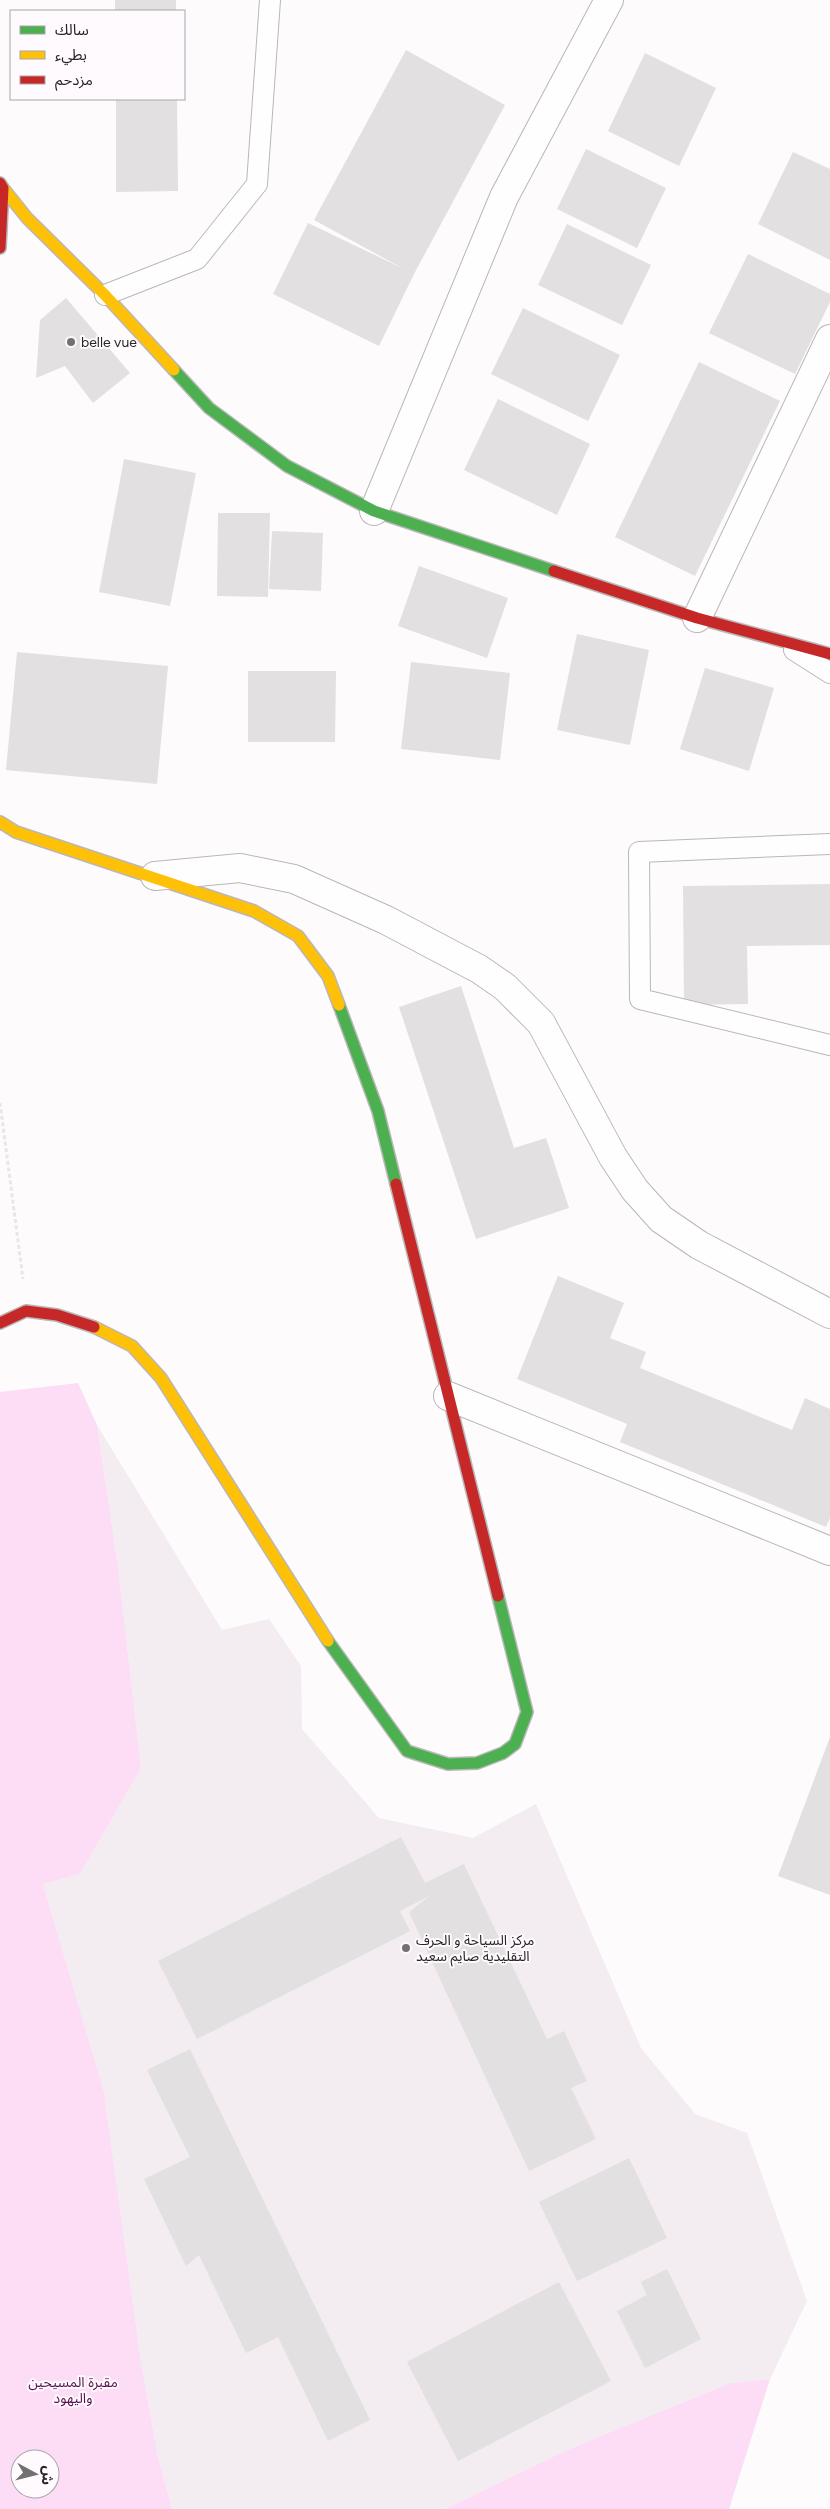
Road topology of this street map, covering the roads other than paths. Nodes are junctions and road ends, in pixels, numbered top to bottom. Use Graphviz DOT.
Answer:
graph roads {
  1 [pos="270,0"];
  2 [pos="609,0"];
  3 [pos="2,186"];
  4 [pos="0,248"];
  5 [pos="104,294"];
  6 [pos="830,338"];
  7 [pos="374,511"];
  8 [pos="697,618"];
  9 [pos="777,640"];
  10 [pos="830,654"];
  11 [pos="830,673"];
  12 [pos="0,822"];
  13 [pos="830,844"];
  14 [pos="155,876"];
  15 [pos="830,1045"];
  16 [pos="830,1314"];
  17 [pos="0,1322"];
  18 [pos="448,1396"];
  19 [pos="830,1551"];
  1 -- 5 [label="lane"];
  2 -- 7 [label="street"];
  3 -- 4 [label="street"];
  3 -- 5 [label="street"];
  5 -- 7 [label="street"];
  6 -- 8 [label="street"];
  7 -- 8 [label="street"];
  8 -- 9 [label="street"];
  9 -- 10 [label="street"];
  9 -- 11 [label="lane"];
  12 -- 14 [label="street"];
  13 -- 15 [label="lane"];
  14 -- 16 [label="street"];
  14 -- 18 [label="street"];
  17 -- 18 [label="street"];
  18 -- 19 [label="street"];
}
